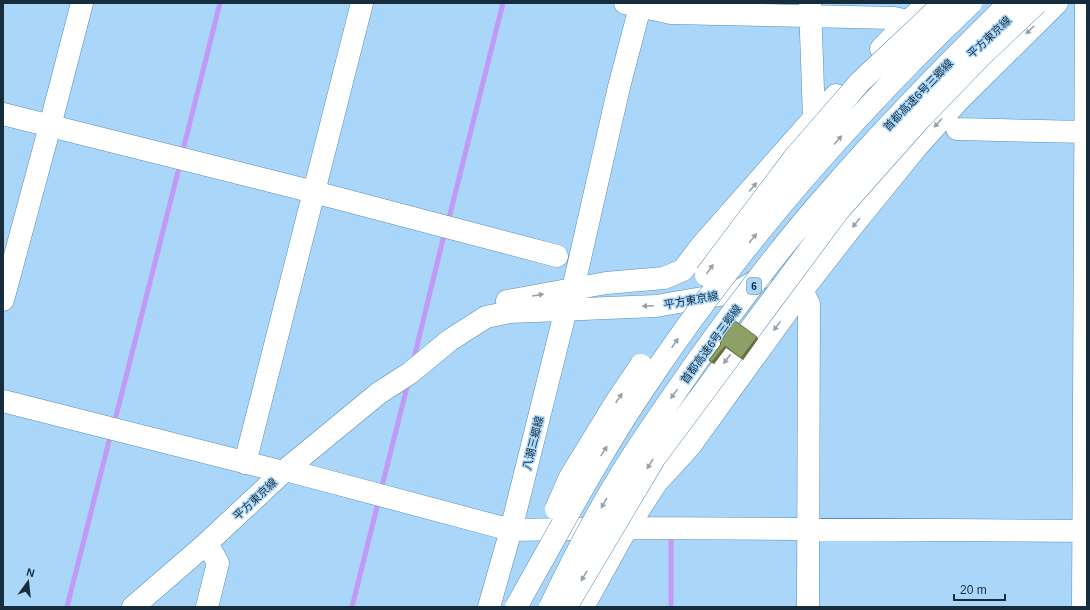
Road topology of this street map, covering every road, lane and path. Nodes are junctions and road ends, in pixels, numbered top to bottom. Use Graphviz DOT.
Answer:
graph roads {
  1 [pos="82,3"];
  2 [pos="362,3"];
  3 [pos="929,3"];
  4 [pos="944,3"];
  5 [pos="971,3"];
  6 [pos="1008,3"];
  7 [pos="1025,3"];
  8 [pos="1037,3"];
  9 [pos="1057,3"];
  10 [pos="635,4"];
  11 [pos="810,10"];
  12 [pos="1086,13"];
  13 [pos="908,21"];
  14 [pos="953,71"];
  15 [pos="974,86"];
  16 [pos="3,114"];
  17 [pos="814,118"];
  18 [pos="50,126"];
  19 [pos="957,129"];
  20 [pos="1084,132"];
  21 [pos="314,192"];
  22 [pos="558,256"];
  23 [pos="802,291"];
  24 [pos="569,299"];
  25 [pos="3,300"];
  26 [pos="3,401"];
  27 [pos="244,463"];
  28 [pos="285,471"];
  29 [pos="627,528"];
  30 [pos="511,530"];
  31 [pos="808,530"];
  32 [pos="1085,531"];
  33 [pos="207,543"];
  34 [pos="489,604"];
  35 [pos="133,607"];
  36 [pos="207,607"];
  37 [pos="515,607"];
  38 [pos="550,607"];
  39 [pos="566,607"];
  40 [pos="583,607"];
  41 [pos="808,607"];
  42 [pos="1083,607"];
  1 -- 18 [label="main road"];
  2 -- 21 [label="main road"];
  3 -- 13 [label="main road, 平方東京線"];
  37 -- 4 [label="main road, one-way, bridge"];
  37 -- 5 [label="main road, one-way, bridge"];
  6 -- 38 [label="main road, 首都高速6号三郷線 / 6, one-way, bridge"];
  7 -- 14 [label="main road, 平方東京線"];
  8 -- 39 [label="main road, one-way, bridge"];
  9 -- 15 [label="main road, one-way"];
  10 -- 11 [label="main road"];
  10 -- 24 [label="main road, 八潮三郷線"];
  11 -- 13 [label="main road"];
  11 -- 17 [label="main road"];
  12 -- 20 [label="main road"];
  13 -- 17 [label="main road, 平方東京線"];
  14 -- 15 [label="main road"];
  14 -- 24 [label="main road, 平方東京線, one-way"];
  15 -- 23 [label="main road, one-way"];
  16 -- 18 [label="main road"];
  24 -- 17 [label="main road, 平方東京線, one-way"];
  18 -- 21 [label="main road"];
  18 -- 25 [label="main road"];
  19 -- 20 [label="main road"];
  20 -- 32 [label="main road"];
  21 -- 22 [label="main road"];
  21 -- 27 [label="main road"];
  23 -- 29 [label="main road, one-way"];
  23 -- 31 [label="main road"];
  24 -- 28 [label="main road, 平方東京線"];
  24 -- 30 [label="main road, 八潮三郷線"];
  26 -- 27 [label="main road"];
  27 -- 28 [label="main road"];
  28 -- 30 [label="main road"];
  28 -- 33 [label="main road, 平方東京線"];
  29 -- 30 [label="main road"];
  29 -- 31 [label="main road"];
  29 -- 40 [label="main road"];
  30 -- 34 [label="main road, 八潮三郷線"];
  31 -- 32 [label="main road"];
  31 -- 41 [label="main road"];
  32 -- 42 [label="main road"];
  33 -- 35 [label="main road, 平方東京線"];
  33 -- 36 [label="main road"];
}
